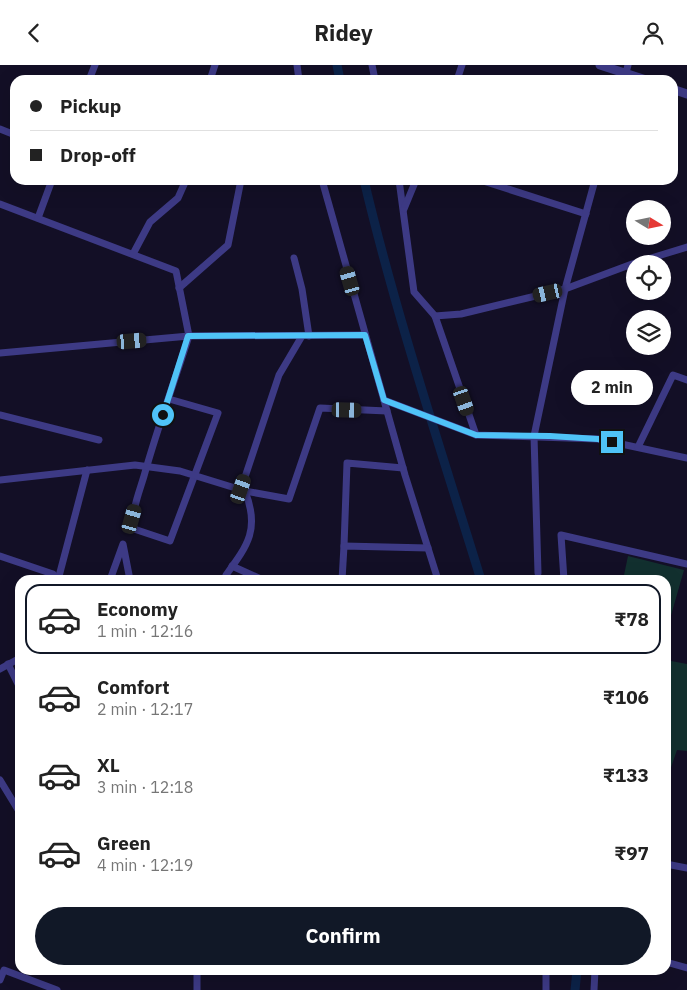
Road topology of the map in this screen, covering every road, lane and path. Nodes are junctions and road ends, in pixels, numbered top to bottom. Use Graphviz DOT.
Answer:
graph roads {
  1 [pos="600,65"];
  2 [pos="626,73"];
  3 [pos="50,185"];
  4 [pos="184,185"];
  5 [pos="241,185"];
  6 [pos="323,185"];
  7 [pos="400,185"];
  8 [pos="414,185"];
  9 [pos="496,185"];
  10 [pos="594,185"];
  11 [pos="0,204"];
  12 [pos="403,210"];
  13 [pos="586,214"];
  14 [pos="38,218"];
  15 [pos="687,247"];
  16 [pos="133,254"];
  17 [pos="294,258"];
  18 [pos="179,288"];
  19 [pos="565,289"];
  20 [pos="436,316"];
  21 [pos="365,335"];
  22 [pos="188,336"];
  23 [pos="306,336"];
  24 [pos="0,353"];
  25 [pos="687,380"];
  26 [pos="169,399"];
  27 [pos="384,400"];
  28 [pos="387,411"];
  29 [pos="0,415"];
  30 [pos="476,435"];
  31 [pos="534,436"];
  32 [pos="99,440"];
  33 [pos="638,447"];
  34 [pos="687,458"];
  35 [pos="147,467"];
  36 [pos="403,468"];
  37 [pos="87,470"];
  38 [pos="194,475"];
  39 [pos="0,480"];
  40 [pos="243,490"];
  41 [pos="344,546"];
  42 [pos="428,548"];
  43 [pos="0,556"];
  44 [pos="687,564"];
  45 [pos="232,566"];
  46 [pos="538,573"];
  47 [pos="54,575"];
  48 [pos="58,575"];
  49 [pos="112,575"];
  50 [pos="129,575"];
  51 [pos="226,575"];
  52 [pos="252,575"];
  53 [pos="342,575"];
  54 [pos="436,575"];
  55 [pos="564,575"];
  56 [pos="15,660"];
  57 [pos="8,664"];
  58 [pos="0,669"];
  59 [pos="15,678"];
  60 [pos="0,781"];
  61 [pos="15,805"];
  62 [pos="671,865"];
  63 [pos="687,868"];
  64 [pos="671,963"];
  65 [pos="687,968"];
  66 [pos="15,974"];
  67 [pos="17,975"];
  68 [pos="197,975"];
  69 [pos="546,975"];
  70 [pos="595,975"];
  71 [pos="0,980"];
  72 [pos="57,990"];
  73 [pos="198,990"];
  74 [pos="546,990"];
  75 [pos="594,990"];
  1 -- 2 [label="street"];
  3 -- 14 [label="street"];
  4 -- 16 [label="street"];
  5 -- 18 [label="street"];
  6 -- 21 [label="street"];
  7 -- 12 [label="street"];
  8 -- 12 [label="street"];
  9 -- 13 [label="street"];
  10 -- 13 [label="street"];
  11 -- 14 [label="street"];
  12 -- 20 [label="street"];
  13 -- 19 [label="street"];
  14 -- 16 [label="street"];
  15 -- 19 [label="street"];
  16 -- 18 [label="street"];
  17 -- 23 [label="street"];
  18 -- 22 [label="street"];
  19 -- 20 [label="street"];
  19 -- 31 [label="street"];
  20 -- 30 [label="street"];
  21 -- 23 [label="street"];
  21 -- 27 [label="street"];
  22 -- 23 [label="street"];
  22 -- 24 [label="street"];
  22 -- 26 [label="street"];
  23 -- 40 [label="street"];
  25 -- 33 [label="street"];
  26 -- 35 [label="street"];
  26 -- 38 [label="street"];
  27 -- 28 [label="street"];
  27 -- 30 [label="street"];
  28 -- 36 [label="street"];
  28 -- 40 [label="street"];
  29 -- 32 [label="street"];
  30 -- 31 [label="street"];
  31 -- 33 [label="street"];
  31 -- 46 [label="street"];
  33 -- 34 [label="street"];
  35 -- 37 [label="street"];
  35 -- 38 [label="street"];
  35 -- 38 [label="street"];
  36 -- 41 [label="street"];
  36 -- 42 [label="street"];
  37 -- 39 [label="street"];
  37 -- 48 [label="street"];
  38 -- 40 [label="street"];
  40 -- 45 [label="street"];
  41 -- 42 [label="street"];
  41 -- 53 [label="street"];
  42 -- 54 [label="street"];
  43 -- 47 [label="street"];
  44 -- 55 [label="street"];
  45 -- 51 [label="street"];
  45 -- 52 [label="street"];
  49 -- 50 [label="street"];
  56 -- 57 [label="street"];
  57 -- 58 [label="street"];
  57 -- 59 [label="street"];
  60 -- 61 [label="street"];
  62 -- 63 [label="street"];
  64 -- 65 [label="street"];
  66 -- 71 [label="street"];
  67 -- 72 [label="street"];
  68 -- 73 [label="street"];
  69 -- 74 [label="street"];
  70 -- 75 [label="street"];
}
